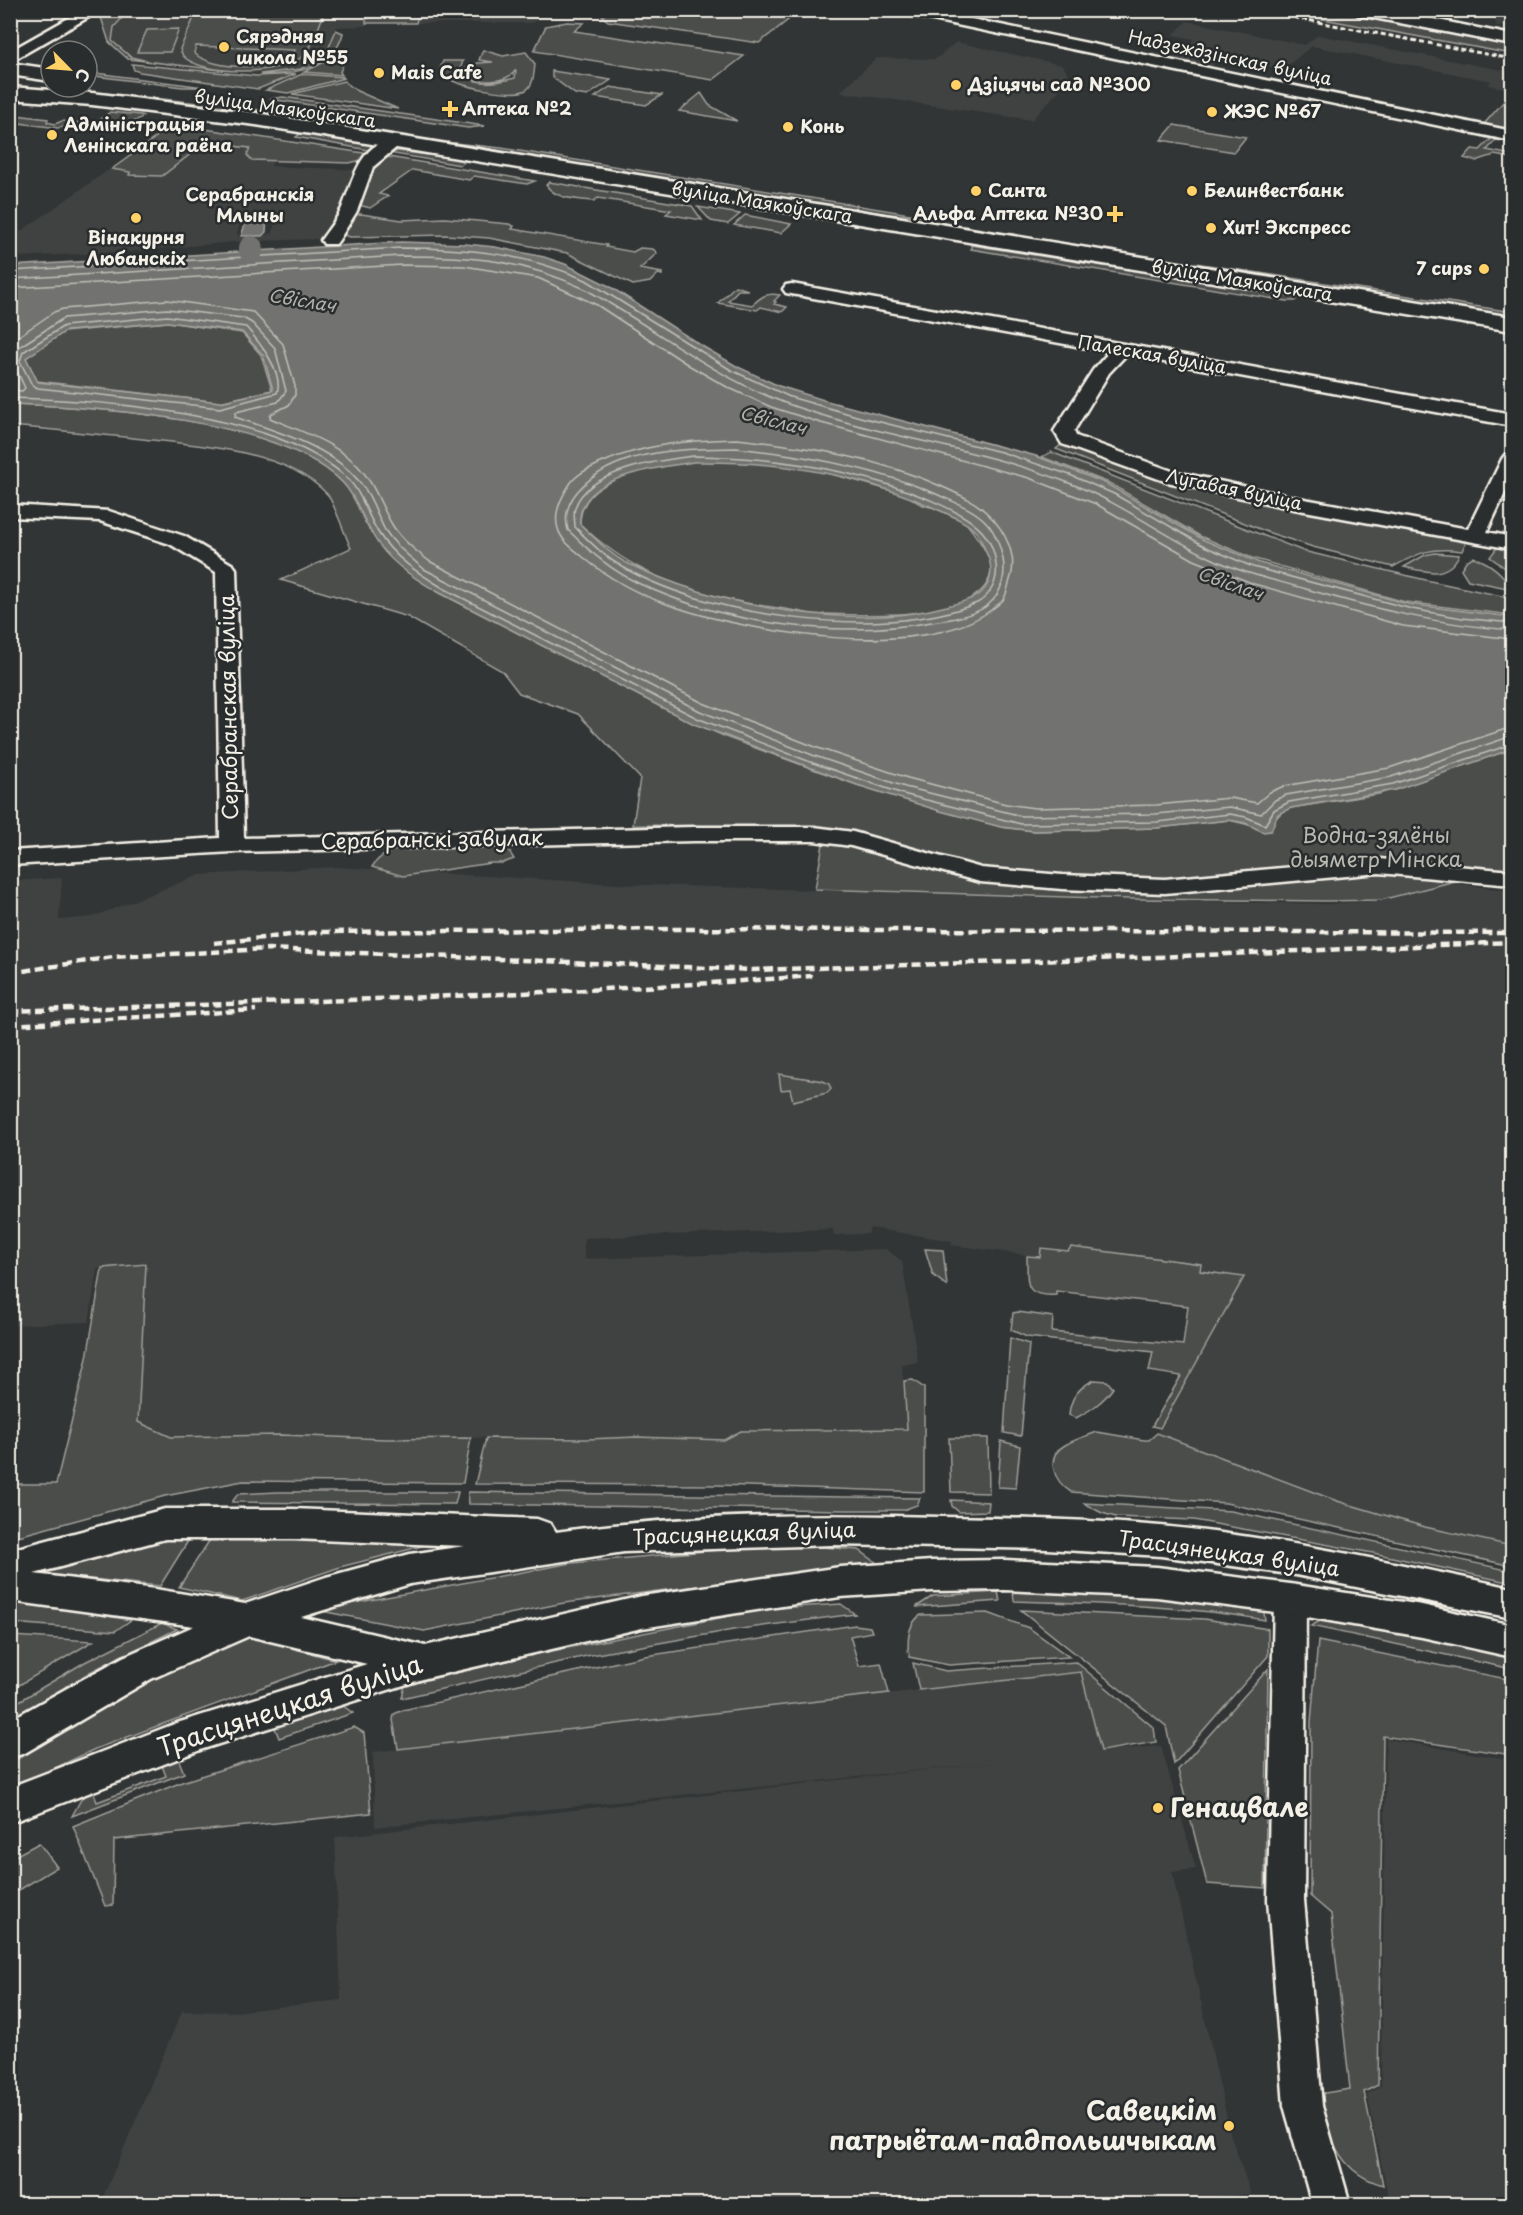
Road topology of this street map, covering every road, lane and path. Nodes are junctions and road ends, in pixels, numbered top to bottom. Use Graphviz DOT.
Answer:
graph roads {
  1 [pos="94,10"];
  2 [pos="904,10"];
  3 [pos="1359,10"];
  4 [pos="1392,10"];
  5 [pos="1512,33"];
  6 [pos="1512,40"];
  7 [pos="10,58"];
  8 [pos="10,69"];
  9 [pos="39,73"];
  10 [pos="10,81"];
  11 [pos="99,83"];
  12 [pos="39,86"];
  13 [pos="99,87"];
  14 [pos="146,90"];
  15 [pos="39,91"];
  16 [pos="10,94"];
  17 [pos="99,96"];
  18 [pos="346,118"];
  19 [pos="328,131"];
  20 [pos="1512,136"];
  21 [pos="395,142"];
  22 [pos="1069,234"];
  23 [pos="330,240"];
  24 [pos="1054,251"];
  25 [pos="792,289"];
  26 [pos="1512,305"];
  27 [pos="1512,324"];
  28 [pos="1120,350"];
  29 [pos="1512,420"];
  30 [pos="1512,459"];
  31 [pos="10,511"];
  32 [pos="1475,536"];
  33 [pos="1512,543"];
  34 [pos="232,845"];
  35 [pos="10,858"];
  36 [pos="1512,878"];
  37 [pos="942,1532"];
  38 [pos="624,1537"];
  39 [pos="1296,1560"];
  40 [pos="10,1565"];
  41 [pos="944,1576"];
  42 [pos="10,1586"];
  43 [pos="1290,1599"];
  44 [pos="1512,1603"];
  45 [pos="246,1620"];
  46 [pos="1512,1641"];
  47 [pos="426,1662"];
  48 [pos="10,1741"];
  49 [pos="10,1805"];
  50 [pos="1330,2200"];
  1 -- 7 [label="street"];
  2 -- 20 [label="street, Надзеждзінская вуліца"];
  3 -- 6 [label="main road"];
  4 -- 5 [label="main road"];
  8 -- 9 [label="main road"];
  10 -- 12 [label="main road, вуліца Маякоўскага"];
  11 -- 14 [label="main road"];
  13 -- 14 [label="main road, вуліца Маякоўскага"];
  14 -- 18 [label="main road, вуліца Маякоўскага"];
  15 -- 16 [label="main road"];
  17 -- 19 [label="main road, вуліца Маякоўскага"];
  18 -- 19 [label="main road"];
  18 -- 22 [label="main road, вуліца Маякоўскага"];
  19 -- 21 [label="main road, вуліца Маякоўскага"];
  21 -- 23 [label="street"];
  21 -- 24 [label="main road, вуліца Маякоўскага"];
  22 -- 24 [label="main road"];
  22 -- 26 [label="main road, вуліца Маякоўскага"];
  24 -- 27 [label="main road, вуліца Маякоўскага"];
  25 -- 28 [label="street, Палеская вуліца"];
  28 -- 29 [label="street, Палеская вуліца"];
  28 -- 32 [label="street, Лугавая вуліца"];
  30 -- 32 [label="street"];
  31 -- 34 [label="street, Серабранская вуліца"];
  32 -- 33 [label="street, Лугавая вуліца"];
  34 -- 35 [label="street, Серабранскі завулак"];
  34 -- 36 [label="street, Серабранскі завулак"];
  37 -- 38 [label="main road, Трасцянецкая вуліца"];
  37 -- 39 [label="main road, Трасцянецкая вуліца"];
  37 -- 41 [label="main road"];
  38 -- 40 [label="main road"];
  38 -- 45 [label="main road, Трасцянецкая вуліца"];
  39 -- 43 [label="main road"];
  39 -- 44 [label="main road, Трасцянецкая вуліца"];
  41 -- 43 [label="main road, Трасцянецкая вуліца"];
  41 -- 47 [label="main road, Трасцянецкая вуліца"];
  42 -- 45 [label="main road"];
  43 -- 46 [label="main road, Трасцянецкая вуліца"];
  43 -- 50 [label="street, Трасцянецкая вуліца"];
  45 -- 47 [label="main road"];
  45 -- 48 [label="main road, Трасцянецкая вуліца"];
  47 -- 49 [label="main road, Трасцянецкая вуліца"];
}
